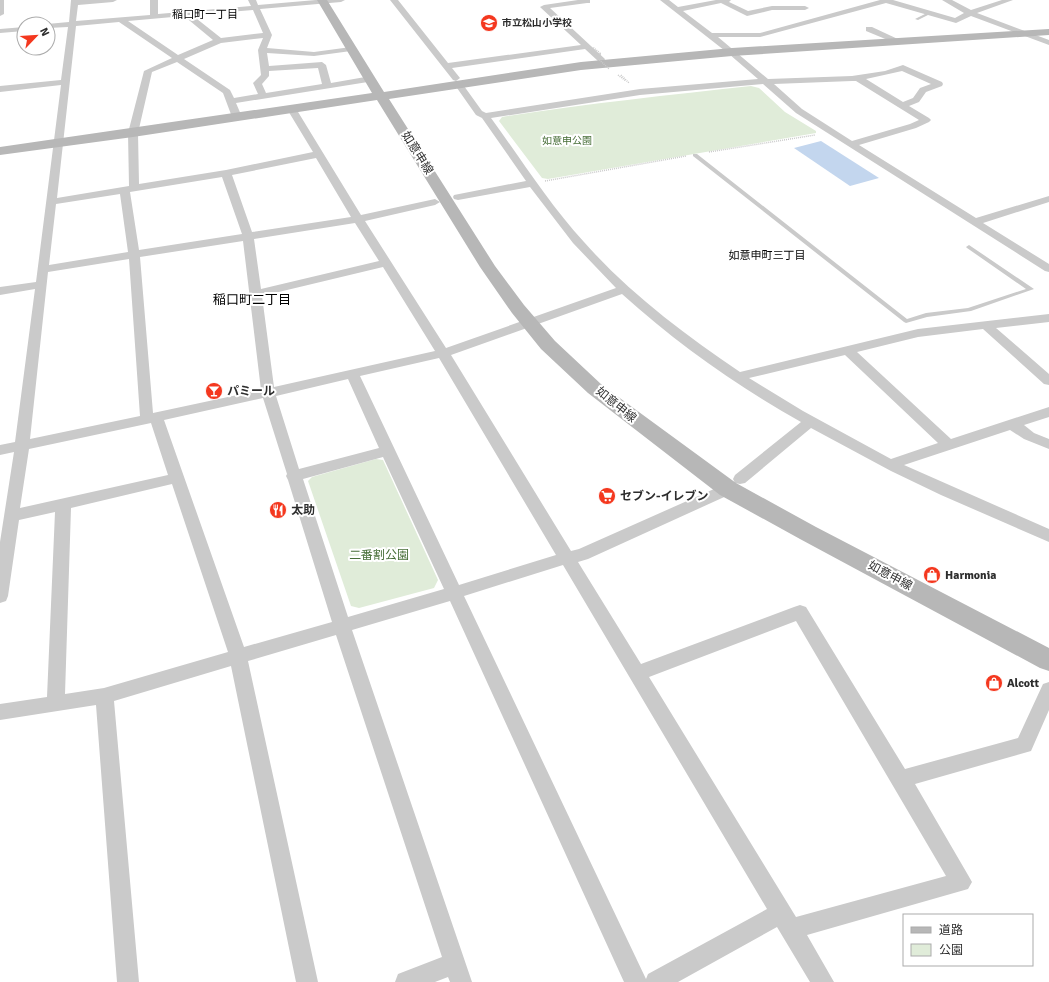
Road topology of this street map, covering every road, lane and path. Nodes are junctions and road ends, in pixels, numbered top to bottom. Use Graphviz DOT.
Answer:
graph roads {
  1 [pos="0,0"];
  2 [pos="113,0"];
  3 [pos="154,0"];
  4 [pos="341,0"];
  5 [pos="394,0"];
  6 [pos="585,0"];
  7 [pos="664,0"];
  8 [pos="793,0"];
  9 [pos="886,0"];
  10 [pos="946,0"];
  11 [pos="1009,0"];
  12 [pos="322,1"];
  13 [pos="725,1"];
  14 [pos="74,2"];
  15 [pos="254,4"];
  16 [pos="805,8"];
  17 [pos="677,10"];
  18 [pos="930,13"];
  19 [pos="970,13"];
  20 [pos="0,14"];
  21 [pos="186,14"];
  22 [pos="154,16"];
  23 [pos="822,18"];
  24 [pos="120,19"];
  25 [pos="917,19"];
  26 [pos="72,24"];
  27 [pos="56,25"];
  28 [pos="869,29"];
  29 [pos="16,30"];
  30 [pos="0,31"];
  31 [pos="1049,32"];
  32 [pos="1023,34"];
  33 [pos="268,35"];
  34 [pos="710,35"];
  35 [pos="219,41"];
  36 [pos="898,41"];
  37 [pos="1049,43"];
  38 [pos="588,46"];
  39 [pos="351,49"];
  40 [pos="262,50"];
  41 [pos="732,52"];
  42 [pos="599,57"];
  43 [pos="177,59"];
  44 [pos="446,66"];
  45 [pos="610,68"];
  46 [pos="265,69"];
  47 [pos="617,71"];
  48 [pos="298,74"];
  49 [pos="371,79"];
  50 [pos="859,79"];
  51 [pos="765,81"];
  52 [pos="65,82"];
  53 [pos="327,86"];
  54 [pos="0,89"];
  55 [pos="304,89"];
  56 [pos="640,92"];
  57 [pos="263,96"];
  58 [pos="381,96"];
  59 [pos="230,101"];
  60 [pos="902,105"];
  61 [pos="292,109"];
  62 [pos="485,116"];
  63 [pos="237,117"];
  64 [pos="833,132"];
  65 [pos="133,133"];
  66 [pos="58,144"];
  67 [pos="851,144"];
  68 [pos="0,151"];
  69 [pos="320,154"];
  70 [pos="694,155"];
  71 [pos="226,173"];
  72 [pos="533,183"];
  73 [pos="130,189"];
  74 [pos="458,197"];
  75 [pos="1049,199"];
  76 [pos="50,202"];
  77 [pos="435,202"];
  78 [pos="358,219"];
  79 [pos="975,222"];
  80 [pos="248,236"];
  81 [pos="969,247"];
  82 [pos="134,254"];
  83 [pos="385,263"];
  84 [pos="1049,269"];
  85 [pos="42,270"];
  86 [pos="41,285"];
  87 [pos="624,289"];
  88 [pos="0,291"];
  89 [pos="255,294"];
  90 [pos="1049,318"];
  91 [pos="529,323"];
  92 [pos="985,325"];
  93 [pos="847,350"];
  94 [pos="443,353"];
  95 [pos="352,374"];
  96 [pos="737,377"];
  97 [pos="1049,381"];
  98 [pos="268,393"];
  99 [pos="1049,412"];
  100 [pos="152,418"];
  101 [pos="810,422"];
  102 [pos="1012,424"];
  103 [pos="947,444"];
  104 [pos="1049,444"];
  105 [pos="22,445"];
  106 [pos="0,450"];
  107 [pos="386,451"];
  108 [pos="891,464"];
  109 [pos="293,476"];
  110 [pos="177,478"];
  111 [pos="734,484"];
  112 [pos="63,505"];
  113 [pos="12,516"];
  114 [pos="1049,536"];
  115 [pos="566,558"];
  116 [pos="454,593"];
  117 [pos="0,596"];
  118 [pos="342,626"];
  119 [pos="238,656"];
  120 [pos="1049,660"];
  121 [pos="636,674"];
  122 [pos="1049,690"];
  123 [pos="104,696"];
  124 [pos="56,703"];
  125 [pos="0,712"];
  126 [pos="901,779"];
  127 [pos="786,921"];
  128 [pos="458,973"];
  129 [pos="128,982"];
  130 [pos="307,982"];
  131 [pos="406,982"];
  132 [pos="636,982"];
  133 [pos="656,982"];
  134 [pos="823,982"];
  1 -- 20 [label="street"];
  2 -- 14 [label="street"];
  3 -- 22 [label="street"];
  4 -- 12 [label="street"];
  5 -- 44 [label="street"];
  6 -- 38 [label="street"];
  7 -- 17 [label="street"];
  8 -- 16 [label="street"];
  9 -- 18 [label="street"];
  9 -- 23 [label="street"];
  10 -- 19 [label="street"];
  11 -- 19 [label="street"];
  12 -- 15 [label="street"];
  12 -- 39 [label="street, 如意申線"];
  13 -- 16 [label="street"];
  13 -- 17 [label="street"];
  14 -- 26 [label="street"];
  15 -- 21 [label="street"];
  15 -- 33 [label="street"];
  16 -- 23 [label="street"];
  17 -- 34 [label="street"];
  18 -- 19 [label="street"];
  18 -- 25 [label="lane"];
  19 -- 32 [label="street"];
  21 -- 22 [label="street"];
  21 -- 35 [label="street"];
  22 -- 24 [label="street"];
  23 -- 34 [label="street"];
  24 -- 26 [label="street"];
  24 -- 43 [label="street"];
  26 -- 27 [label="street"];
  26 -- 52 [label="street"];
  28 -- 36 [label="street"];
  29 -- 30 [label="street"];
  31 -- 32 [label="street"];
  32 -- 36 [label="street"];
  32 -- 37 [label="street"];
  33 -- 35 [label="street"];
  33 -- 40 [label="street"];
  34 -- 41 [label="street"];
  35 -- 43 [label="street"];
  36 -- 41 [label="street"];
  38 -- 42 [label="street"];
  38 -- 44 [label="street"];
  39 -- 40 [label="street"];
  39 -- 49 [label="street, 如意申線"];
  40 -- 46 [label="street"];
  41 -- 51 [label="street"];
  41 -- 58 [label="street"];
  42 -- 45 [label="path, bridge"];
  43 -- 59 [label="street"];
  43 -- 65 [label="street"];
  44 -- 62 [label="street"];
  46 -- 48 [label="street"];
  46 -- 57 [label="street"];
  47 -- 56 [label="path"];
  48 -- 53 [label="street"];
  48 -- 55 [label="street"];
  49 -- 53 [label="street"];
  49 -- 58 [label="street, 如意申線"];
  50 -- 51 [label="street"];
  50 -- 60 [label="street"];
  50 -- 60 [label="street"];
  51 -- 56 [label="street"];
  51 -- 64 [label="street"];
  52 -- 54 [label="street"];
  52 -- 66 [label="street"];
  53 -- 55 [label="street"];
  55 -- 57 [label="street"];
  56 -- 62 [label="street"];
  57 -- 59 [label="street"];
  58 -- 61 [label="street"];
  58 -- 91 [label="street, 如意申線"];
  59 -- 63 [label="street"];
  60 -- 67 [label="street"];
  61 -- 63 [label="street"];
  61 -- 69 [label="street"];
  62 -- 72 [label="street"];
  63 -- 65 [label="street"];
  64 -- 67 [label="street"];
  64 -- 70 [label="path"];
  65 -- 66 [label="street"];
  65 -- 73 [label="street"];
  66 -- 68 [label="street"];
  66 -- 76 [label="street"];
  67 -- 79 [label="street"];
  69 -- 71 [label="street"];
  69 -- 78 [label="street"];
  70 -- 72 [label="path"];
  70 -- 81 [label="lane"];
  71 -- 73 [label="street"];
  71 -- 80 [label="street"];
  72 -- 74 [label="street"];
  72 -- 87 [label="street"];
  73 -- 76 [label="street"];
  73 -- 82 [label="street"];
  75 -- 79 [label="street"];
  76 -- 85 [label="street"];
  77 -- 78 [label="street"];
  78 -- 80 [label="street"];
  78 -- 83 [label="street"];
  79 -- 84 [label="street"];
  80 -- 82 [label="street"];
  80 -- 89 [label="street"];
  82 -- 85 [label="street"];
  82 -- 100 [label="street"];
  83 -- 89 [label="street"];
  83 -- 94 [label="street"];
  85 -- 86 [label="street"];
  86 -- 88 [label="street"];
  86 -- 105 [label="street"];
  87 -- 91 [label="street"];
  87 -- 96 [label="street"];
  89 -- 98 [label="street"];
  90 -- 92 [label="street"];
  91 -- 94 [label="street"];
  91 -- 111 [label="street, 如意申線"];
  92 -- 93 [label="street"];
  92 -- 97 [label="street"];
  93 -- 96 [label="street"];
  93 -- 103 [label="street"];
  94 -- 95 [label="street"];
  94 -- 115 [label="street"];
  95 -- 98 [label="street"];
  95 -- 107 [label="street"];
  96 -- 101 [label="street"];
  98 -- 100 [label="street"];
  98 -- 109 [label="street"];
  99 -- 102 [label="street"];
  100 -- 105 [label="street"];
  100 -- 110 [label="street"];
  101 -- 108 [label="street"];
  101 -- 111 [label="street"];
  102 -- 103 [label="street"];
  102 -- 104 [label="street"];
  103 -- 108 [label="street"];
  105 -- 106 [label="street"];
  105 -- 113 [label="street"];
  107 -- 109 [label="street"];
  107 -- 116 [label="street"];
  108 -- 114 [label="street"];
  109 -- 118 [label="street"];
  110 -- 112 [label="street"];
  110 -- 119 [label="street"];
  111 -- 115 [label="street"];
  111 -- 120 [label="street, 如意申線"];
  112 -- 113 [label="street"];
  112 -- 124 [label="street"];
  113 -- 117 [label="street"];
  115 -- 116 [label="street"];
  115 -- 121 [label="street"];
  116 -- 118 [label="street"];
  116 -- 132 [label="street"];
  118 -- 119 [label="street"];
  118 -- 128 [label="street"];
  119 -- 123 [label="street"];
  119 -- 130 [label="street"];
  121 -- 126 [label="street"];
  121 -- 127 [label="street"];
  122 -- 126 [label="street"];
  123 -- 124 [label="street"];
  123 -- 129 [label="street"];
  124 -- 125 [label="street"];
  126 -- 127 [label="street"];
  127 -- 133 [label="street"];
  127 -- 134 [label="street"];
  128 -- 131 [label="street"];
}
